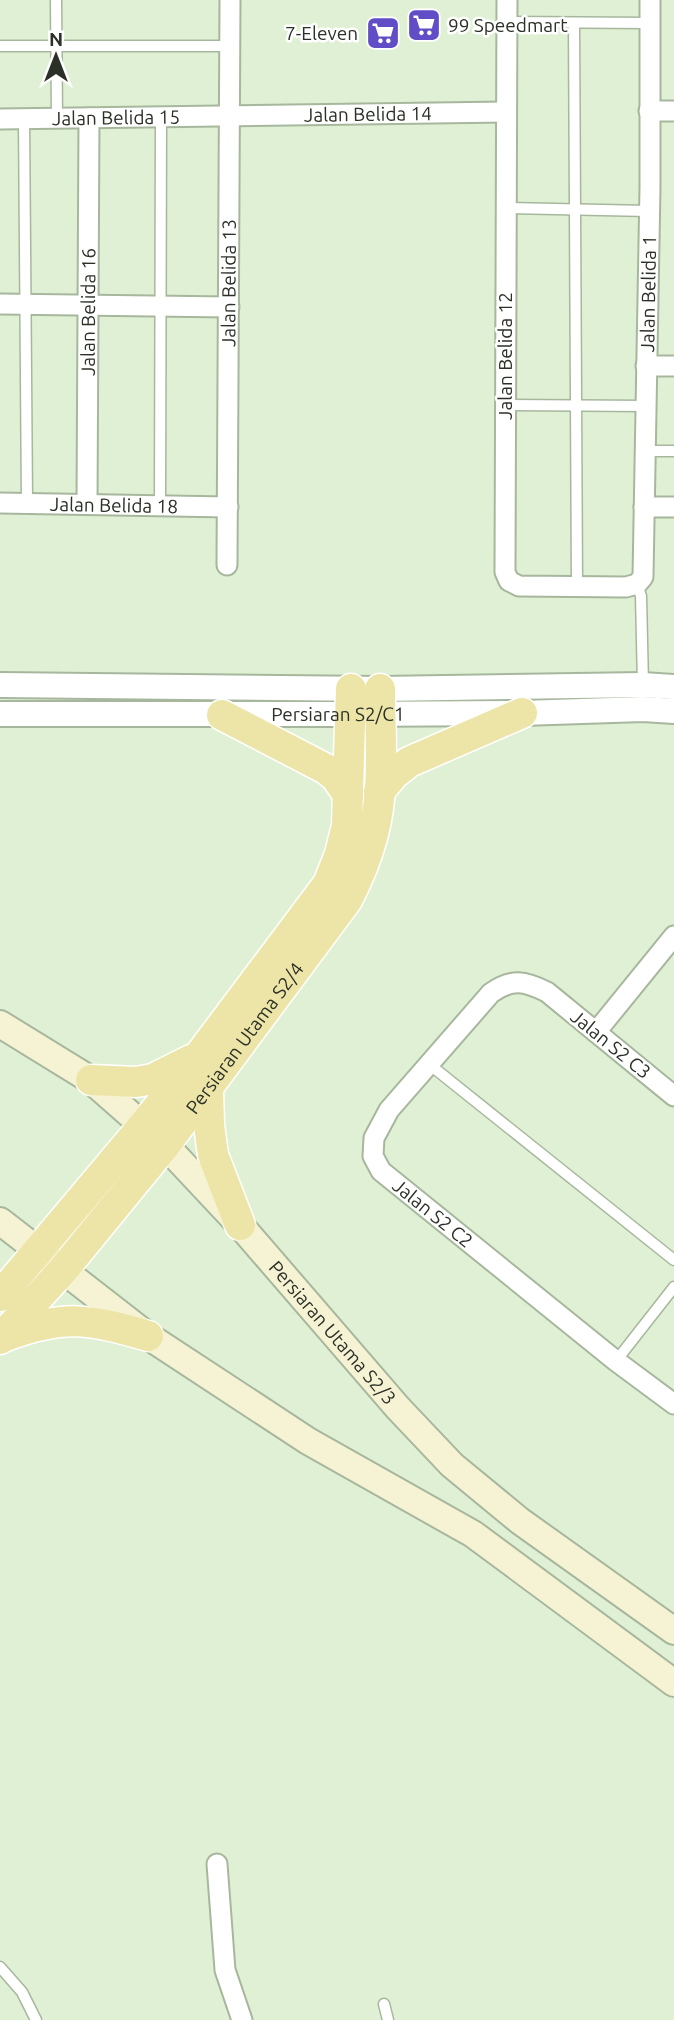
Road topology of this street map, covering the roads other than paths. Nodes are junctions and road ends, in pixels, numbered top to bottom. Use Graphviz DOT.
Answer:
graph roads {
  1 [pos="56,0"];
  2 [pos="230,0"];
  3 [pos="507,0"];
  4 [pos="650,0"];
  5 [pos="507,22"];
  6 [pos="574,23"];
  7 [pos="650,23"];
  8 [pos="0,46"];
  9 [pos="57,46"];
  10 [pos="230,46"];
  11 [pos="649,111"];
  12 [pos="674,111"];
  13 [pos="506,112"];
  14 [pos="229,116"];
  15 [pos="161,117"];
  16 [pos="57,118"];
  17 [pos="89,118"];
  18 [pos="0,119"];
  19 [pos="24,119"];
  20 [pos="506,208"];
  21 [pos="575,209"];
  22 [pos="649,211"];
  23 [pos="0,304"];
  24 [pos="25,305"];
  25 [pos="88,306"];
  26 [pos="161,307"];
  27 [pos="229,307"];
  28 [pos="646,366"];
  29 [pos="674,366"];
  30 [pos="505,405"];
  31 [pos="576,405"];
  32 [pos="646,406"];
  33 [pos="645,451"];
  34 [pos="674,452"];
  35 [pos="0,503"];
  36 [pos="27,503"];
  37 [pos="87,505"];
  38 [pos="160,506"];
  39 [pos="644,507"];
  40 [pos="674,507"];
  41 [pos="228,508"];
  42 [pos="228,565"];
  43 [pos="637,584"];
  44 [pos="577,587"];
  45 [pos="0,685"];
  46 [pos="674,687"];
  47 [pos="643,697"];
  48 [pos="366,702"];
  49 [pos="674,711"];
  50 [pos="522,713"];
  51 [pos="0,714"];
  52 [pos="222,715"];
  53 [pos="380,792"];
  54 [pos="348,795"];
  55 [pos="674,936"];
  56 [pos="547,992"];
  57 [pos="0,1024"];
  58 [pos="596,1032"];
  59 [pos="199,1056"];
  60 [pos="429,1064"];
  61 [pos="91,1080"];
  62 [pos="208,1090"];
  63 [pos="674,1096"];
  64 [pos="154,1135"];
  65 [pos="0,1221"];
  66 [pos="240,1225"];
  67 [pos="39,1251"];
  68 [pos="674,1260"];
  69 [pos="63,1270"];
  70 [pos="674,1287"];
  71 [pos="0,1296"];
  72 [pos="148,1336"];
  73 [pos="1,1338"];
  74 [pos="617,1361"];
  75 [pos="674,1404"];
  76 [pos="674,1631"];
  77 [pos="674,1683"];
  78 [pos="216,1864"];
  79 [pos="0,1967"];
  80 [pos="384,2004"];
  81 [pos="36,2020"];
  82 [pos="242,2020"];
  83 [pos="388,2020"];
  1 -- 9 [label="lane"];
  2 -- 10 [label="street, Jalan Belida 13"];
  3 -- 5 [label="street, Jalan Belida 12"];
  4 -- 7 [label="street, Jalan Belida 1"];
  5 -- 6 [label="lane"];
  5 -- 13 [label="street, Jalan Belida 12"];
  6 -- 7 [label="lane"];
  6 -- 21 [label="lane"];
  7 -- 11 [label="street, Jalan Belida 1"];
  8 -- 9 [label="lane"];
  9 -- 10 [label="lane"];
  9 -- 16 [label="lane"];
  10 -- 14 [label="street, Jalan Belida 13"];
  11 -- 12 [label="street"];
  11 -- 22 [label="street, Jalan Belida 1"];
  13 -- 14 [label="street, Jalan Belida 14"];
  13 -- 20 [label="street, Jalan Belida 12"];
  14 -- 15 [label="street, Jalan Belida 15"];
  14 -- 27 [label="street, Jalan Belida 13"];
  15 -- 17 [label="street, Jalan Belida 15"];
  15 -- 26 [label="lane"];
  16 -- 17 [label="street, Jalan Belida 15"];
  16 -- 19 [label="street, Jalan Belida 15"];
  17 -- 25 [label="street, Jalan Belida 16"];
  18 -- 19 [label="street, Jalan Belida 15"];
  19 -- 24 [label="lane"];
  20 -- 21 [label="lane"];
  20 -- 30 [label="street, Jalan Belida 12"];
  21 -- 22 [label="lane"];
  21 -- 31 [label="lane"];
  22 -- 28 [label="street, Jalan Belida 1"];
  23 -- 24 [label="street"];
  24 -- 25 [label="street"];
  24 -- 36 [label="lane"];
  25 -- 26 [label="street"];
  25 -- 37 [label="street, Jalan Belida 16"];
  26 -- 27 [label="street"];
  26 -- 38 [label="lane"];
  27 -- 41 [label="street, Jalan Belida 13"];
  28 -- 29 [label="street"];
  28 -- 32 [label="street, Jalan Belida 1"];
  30 -- 31 [label="lane"];
  30 -- 44 [label="street, Jalan Belida 12"];
  31 -- 32 [label="lane"];
  31 -- 44 [label="lane"];
  32 -- 33 [label="street, Jalan Belida 1"];
  33 -- 34 [label="lane"];
  33 -- 39 [label="street, Jalan Belida 1"];
  35 -- 36 [label="street, Jalan Belida 18"];
  36 -- 37 [label="street, Jalan Belida 18"];
  37 -- 38 [label="street, Jalan Belida 18"];
  38 -- 41 [label="street, Jalan Belida 18"];
  39 -- 40 [label="street"];
  39 -- 43 [label="street, Jalan Belida 1"];
  41 -- 42 [label="street, Jalan Belida 13"];
  43 -- 44 [label="street, Jalan Belida 12"];
  43 -- 47 [label="lane"];
  45 -- 48 [label="street, Persiaran S2/C1"];
  46 -- 47 [label="street, Persiaran S2/C1"];
  47 -- 48 [label="street, Persiaran S2/C1"];
  47 -- 49 [label="street, Persiaran S2/C1"];
  47 -- 50 [label="street, Persiaran S2/C1"];
  48 -- 50 [label="street, Persiaran S2/C1"];
  48 -- 52 [label="street, Persiaran S2/C1"];
  48 -- 53 [label="main road, Persiaran Utama S2/4"];
  48 -- 54 [label="main road, Persiaran Utama S2/4"];
  50 -- 53 [label="main road"];
  51 -- 52 [label="street, Persiaran S2/C1"];
  52 -- 54 [label="main road"];
  53 -- 62 [label="main road, Persiaran Utama S2/4"];
  54 -- 59 [label="main road, Persiaran Utama S2/4"];
  55 -- 58 [label="street"];
  56 -- 58 [label="street, Jalan S2 C3"];
  56 -- 60 [label="street, Jalan S2 C2"];
  57 -- 61 [label="main road, Persiaran Utama S2/3"];
  58 -- 63 [label="street, Jalan S2 C3"];
  59 -- 61 [label="main road"];
  59 -- 64 [label="main road, Persiaran Utama S2/4"];
  60 -- 68 [label="lane"];
  60 -- 74 [label="street, Jalan S2 C2"];
  61 -- 64 [label="main road, Persiaran Utama S2/3"];
  62 -- 64 [label="main road, Persiaran Utama S2/4"];
  62 -- 66 [label="main road"];
  64 -- 66 [label="main road, Persiaran Utama S2/3"];
  64 -- 67 [label="main road, Persiaran Utama S2/4"];
  64 -- 69 [label="main road, Persiaran Utama S2/4"];
  65 -- 67 [label="main road"];
  66 -- 76 [label="main road, Persiaran Utama S2/3"];
  67 -- 69 [label="main road"];
  67 -- 71 [label="main road, Persiaran Utama S2/4"];
  69 -- 72 [label="main road"];
  69 -- 73 [label="main road, Persiaran Utama S2/4"];
  70 -- 74 [label="lane"];
  72 -- 73 [label="main road"];
  72 -- 77 [label="main road"];
  74 -- 75 [label="street, Jalan S2 C2"];
  78 -- 82 [label="street"];
  79 -- 81 [label="lane"];
  80 -- 83 [label="lane"];
}
